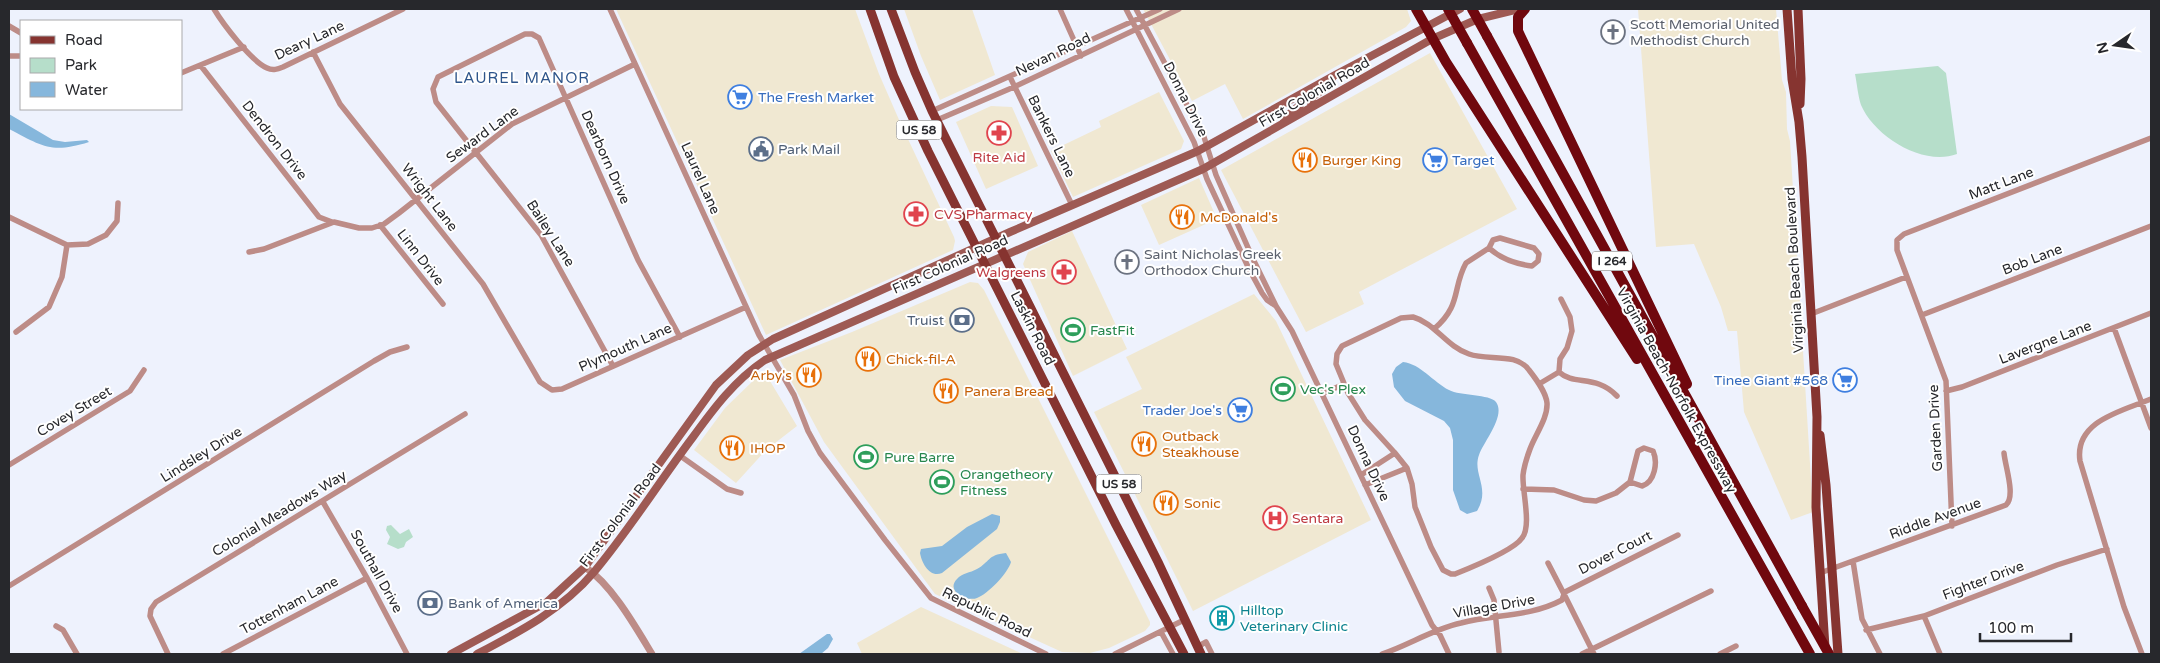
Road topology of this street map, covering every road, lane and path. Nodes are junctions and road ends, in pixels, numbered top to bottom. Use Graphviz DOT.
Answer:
graph roads {
  1 [pos="214,9"];
  2 [pos="403,9"];
  3 [pos="610,9"];
  4 [pos="870,9"];
  5 [pos="892,9"];
  6 [pos="1060,9"];
  7 [pos="1126,9"];
  8 [pos="1136,9"];
  9 [pos="1160,9"];
  10 [pos="1179,9"];
  11 [pos="1416,9"];
  12 [pos="1448,9"];
  13 [pos="1460,9"];
  14 [pos="1472,9"];
  15 [pos="1519,9"];
  16 [pos="1525,9"];
  17 [pos="1787,9"];
  18 [pos="1798,9"];
  19 [pos="1140,17"];
  20 [pos="1133,20"];
  21 [pos="1144,25"];
  22 [pos="9,26"];
  23 [pos="1425,26"];
  24 [pos="1136,28"];
  25 [pos="20,32"];
  26 [pos="1432,40"];
  27 [pos="1077,46"];
  28 [pos="244,48"];
  29 [pos="313,52"];
  30 [pos="485,53"];
  31 [pos="1081,56"];
  32 [pos="635,64"];
  33 [pos="201,66"];
  34 [pos="182,73"];
  35 [pos="1337,74"];
  36 [pos="1010,77"];
  37 [pos="1014,87"];
  38 [pos="1300,95"];
  39 [pos="565,97"];
  40 [pos="1311,107"];
  41 [pos="932,111"];
  42 [pos="937,120"];
  43 [pos="1799,122"];
  44 [pos="1280,126"];
  45 [pos="2151,138"];
  46 [pos="1207,147"];
  47 [pos="1198,151"];
  48 [pos="475,152"];
  49 [pos="1212,164"];
  50 [pos="1203,169"];
  51 [pos="416,200"];
  52 [pos="118,202"];
  53 [pos="1072,205"];
  54 [pos="9,216"];
  55 [pos="334,222"];
  56 [pos="380,226"];
  57 [pos="2151,226"];
  58 [pos="996,239"];
  59 [pos="67,245"];
  60 [pos="977,248"];
  61 [pos="1489,248"];
  62 [pos="249,252"];
  63 [pos="1004,254"];
  64 [pos="984,264"];
  65 [pos="1906,277"];
  66 [pos="1561,299"];
  67 [pos="442,304"];
  68 [pos="1276,306"];
  69 [pos="746,307"];
  70 [pos="2151,313"];
  71 [pos="1811,314"];
  72 [pos="1922,315"];
  73 [pos="2114,328"];
  74 [pos="1434,329"];
  75 [pos="16,332"];
  76 [pos="680,337"];
  77 [pos="763,344"];
  78 [pos="407,348"];
  79 [pos="770,357"];
  80 [pos="527,358"];
  81 [pos="613,366"];
  82 [pos="144,370"];
  83 [pos="1559,372"];
  84 [pos="1344,384"];
  85 [pos="1538,384"];
  86 [pos="1946,391"];
  87 [pos="1322,394"];
  88 [pos="1617,396"];
  89 [pos="2151,399"];
  90 [pos="2141,404"];
  91 [pos="465,414"];
  92 [pos="1817,417"];
  93 [pos="1682,427"];
  94 [pos="2151,428"];
  95 [pos="808,431"];
  96 [pos="2004,452"];
  97 [pos="1396,453"];
  98 [pos="679,455"];
  99 [pos="9,465"];
  100 [pos="1407,468"];
  101 [pos="1361,476"];
  102 [pos="1630,482"];
  103 [pos="1365,484"];
  104 [pos="1737,486"];
  105 [pos="1524,489"];
  106 [pos="741,493"];
  107 [pos="323,502"];
  108 [pos="1952,526"];
  109 [pos="1678,534"];
  110 [pos="2107,549"];
  111 [pos="1853,561"];
  112 [pos="1548,563"];
  113 [pos="584,567"];
  114 [pos="1831,569"];
  115 [pos="594,573"];
  116 [pos="1820,573"];
  117 [pos="367,578"];
  118 [pos="9,586"];
  119 [pos="1489,588"];
  120 [pos="1711,591"];
  121 [pos="1564,594"];
  122 [pos="1924,616"];
  123 [pos="1496,618"];
  124 [pos="1184,620"];
  125 [pos="56,626"];
  126 [pos="1166,630"];
  127 [pos="1866,630"];
  128 [pos="1436,631"];
  129 [pos="1736,646"];
  130 [pos="1199,650"];
  131 [pos="487,652"];
  132 [pos="1499,652"];
  133 [pos="1593,652"];
  134 [pos="1808,652"];
  135 [pos="1388,653"];
  136 [pos="77,654"];
  137 [pos="168,654"];
  138 [pos="223,654"];
  139 [pos="407,654"];
  140 [pos="451,654"];
  141 [pos="476,654"];
  142 [pos="652,654"];
  143 [pos="1046,654"];
  144 [pos="1115,654"];
  145 [pos="1173,654"];
  146 [pos="1184,654"];
  147 [pos="1212,654"];
  148 [pos="1382,654"];
  149 [pos="1449,654"];
  150 [pos="1582,654"];
  151 [pos="1720,654"];
  152 [pos="1828,654"];
  153 [pos="1838,654"];
  154 [pos="1880,654"];
  155 [pos="1940,654"];
  156 [pos="2142,654"];
  1 -- 28 [label="street, Deary Lane"];
  2 -- 29 [label="street, Deary Lane"];
  3 -- 32 [label="street, Laurel Lane"];
  4 -- 60 [label="main road, Laskin Road / US 58"];
  5 -- 41 [label="main road, Laskin Road / US 58"];
  6 -- 27 [label="street"];
  7 -- 20 [label="street, Donna Drive"];
  8 -- 19 [label="street, Donna Drive"];
  9 -- 19 [label="street, Nevan Road"];
  10 -- 21 [label="street, Nevan Road"];
  11 -- 23 [label="highway"];
  12 -- 93 [label="highway, Virginia Beach-Norfolk Expressway / I 264, bridge"];
  13 -- 23 [label="main road, First Colonial Road"];
  14 -- 104 [label="highway, Virginia Beach-Norfolk Expressway / I 264, bridge"];
  15 -- 26 [label="main road, First Colonial Road"];
  16 -- 104 [label="highway"];
  17 -- 43 [label="main road, Virginia Beach Boulevard"];
  18 -- 43 [label="main road, Virginia Beach Boulevard"];
  19 -- 20 [label="street, Nevan Road"];
  19 -- 21 [label="street, Donna Drive"];
  20 -- 24 [label="street, Donna Drive"];
  20 -- 27 [label="street, Nevan Road"];
  21 -- 24 [label="street, Nevan Road"];
  21 -- 46 [label="street, Donna Drive"];
  22 -- 25 [label="street"];
  23 -- 26 [label="highway"];
  23 -- 35 [label="main road, First Colonial Road"];
  24 -- 31 [label="street, Nevan Road"];
  24 -- 47 [label="street, Donna Drive"];
  26 -- 40 [label="main road, First Colonial Road"];
  26 -- 93 [label="highway"];
  27 -- 31 [label="street"];
  27 -- 36 [label="street, Nevan Road"];
  28 -- 29 [label="street, Deary Lane"];
  28 -- 33 [label="street"];
  29 -- 51 [label="street, Wright Lane"];
  30 -- 39 [label="street, Dearborn Drive"];
  30 -- 48 [label="street, Bailey Lane"];
  31 -- 37 [label="street, Nevan Road"];
  32 -- 39 [label="street, Seward Lane"];
  32 -- 69 [label="street, Laurel Lane"];
  33 -- 34 [label="street"];
  33 -- 55 [label="street, Dendron Drive"];
  35 -- 38 [label="main road, First Colonial Road"];
  35 -- 40 [label="main road"];
  36 -- 37 [label="street, Bankers Lane"];
  36 -- 41 [label="street, Nevan Road"];
  37 -- 42 [label="street, Nevan Road"];
  37 -- 53 [label="street, Bankers Lane"];
  38 -- 44 [label="main road"];
  38 -- 46 [label="main road, First Colonial Road"];
  39 -- 48 [label="street, Seward Lane"];
  39 -- 76 [label="street, Dearborn Drive"];
  40 -- 44 [label="main road, First Colonial Road"];
  41 -- 42 [label="main road, Laskin Road / US 58"];
  42 -- 58 [label="main road, Laskin Road / US 58"];
  43 -- 71 [label="main road, Virginia Beach Boulevard"];
  44 -- 49 [label="main road, First Colonial Road"];
  45 -- 65 [label="street, Matt Lane"];
  46 -- 47 [label="main road, First Colonial Road"];
  46 -- 49 [label="street, Donna Drive"];
  47 -- 50 [label="street, Donna Drive"];
  47 -- 53 [label="main road, First Colonial Road"];
  48 -- 51 [label="street, Seward Lane"];
  48 -- 81 [label="street, Bailey Lane"];
  49 -- 50 [label="main road, First Colonial Road"];
  49 -- 68 [label="street, Donna Drive"];
  50 -- 63 [label="main road, First Colonial Road"];
  50 -- 68 [label="street, Donna Drive"];
  51 -- 56 [label="street, Seward Lane"];
  51 -- 80 [label="street, Wright Lane"];
  52 -- 59 [label="street"];
  53 -- 58 [label="main road, First Colonial Road"];
  54 -- 59 [label="street"];
  55 -- 56 [label="street, Dendron Drive"];
  55 -- 62 [label="street"];
  56 -- 67 [label="street, Linn Drive"];
  57 -- 72 [label="street, Bob Lane"];
  58 -- 60 [label="main road, First Colonial Road"];
  58 -- 63 [label="main road, Laskin Road / US 58"];
  59 -- 75 [label="street"];
  60 -- 64 [label="main road, Laskin Road / US 58"];
  60 -- 77 [label="main road, First Colonial Road"];
  61 -- 61 [label="street"];
  61 -- 74 [label="street"];
  63 -- 64 [label="main road, First Colonial Road"];
  63 -- 124 [label="main road, Laskin Road / US 58"];
  64 -- 79 [label="main road, First Colonial Road"];
  64 -- 126 [label="main road, Laskin Road / US 58"];
  65 -- 71 [label="street"];
  65 -- 72 [label="street, Garden Drive"];
  66 -- 83 [label="street"];
  68 -- 87 [label="street, Donna Drive"];
  69 -- 76 [label="street, Plymouth Lane"];
  69 -- 77 [label="street, Laurel Lane"];
  70 -- 73 [label="street, Lavergne Lane"];
  71 -- 92 [label="main road, Virginia Beach Boulevard"];
  72 -- 86 [label="street, Garden Drive"];
  73 -- 86 [label="street, Lavergne Lane"];
  73 -- 90 [label="street"];
  74 -- 84 [label="street"];
  74 -- 85 [label="street"];
  76 -- 81 [label="street, Plymouth Lane"];
  77 -- 79 [label="street, Laurel Lane"];
  77 -- 113 [label="main road, First Colonial Road"];
  78 -- 118 [label="street, Lindsley Drive"];
  79 -- 95 [label="street, Laurel Lane"];
  79 -- 98 [label="main road, First Colonial Road"];
  80 -- 81 [label="street, Plymouth Lane"];
  82 -- 99 [label="street, Covey Street"];
  83 -- 85 [label="street"];
  83 -- 88 [label="street"];
  84 -- 87 [label="street"];
  84 -- 97 [label="street"];
  85 -- 105 [label="street"];
  86 -- 108 [label="street, Garden Drive"];
  87 -- 101 [label="street, Donna Drive"];
  89 -- 90 [label="street"];
  90 -- 94 [label="street"];
  90 -- 110 [label="street"];
  91 -- 107 [label="street, Colonial Meadows Way"];
  92 -- 114 [label="main road, Virginia Beach Boulevard"];
  92 -- 116 [label="main road, Virginia Beach Boulevard"];
  93 -- 134 [label="highway, Virginia Beach-Norfolk Expressway / I 264"];
  95 -- 143 [label="street, Republic Road"];
  96 -- 108 [label="street, Riddle Avenue"];
  97 -- 100 [label="street"];
  97 -- 101 [label="street"];
  98 -- 106 [label="street"];
  98 -- 115 [label="main road, First Colonial Road"];
  100 -- 103 [label="street"];
  100 -- 105 [label="street"];
  101 -- 103 [label="street, Donna Drive"];
  102 -- 102 [label="street"];
  102 -- 105 [label="street"];
  103 -- 128 [label="street, Donna Drive"];
  104 -- 152 [label="highway, Virginia Beach-Norfolk Expressway / I 264, bridge"];
  107 -- 117 [label="street, Southall Drive"];
  107 -- 137 [label="street, Colonial Meadows Way"];
  108 -- 111 [label="street, Riddle Avenue"];
  109 -- 121 [label="street, Dover Court"];
  110 -- 122 [label="street, Fighter Drive"];
  110 -- 156 [label="street"];
  111 -- 114 [label="street, Riddle Avenue"];
  111 -- 127 [label="street"];
  112 -- 121 [label="street"];
  113 -- 115 [label="street"];
  113 -- 140 [label="main road, First Colonial Road"];
  114 -- 116 [label="street, Riddle Avenue"];
  114 -- 153 [label="main road, Virginia Beach Boulevard"];
  115 -- 131 [label="main road, First Colonial Road"];
  115 -- 142 [label="street"];
  116 -- 152 [label="main road, Virginia Beach Boulevard"];
  117 -- 138 [label="street, Tottenham Lane"];
  117 -- 139 [label="street, Southall Drive"];
  119 -- 123 [label="street"];
  120 -- 133 [label="street"];
  121 -- 123 [label="street, Village Drive"];
  121 -- 133 [label="street"];
  122 -- 127 [label="street, Fighter Drive"];
  122 -- 155 [label="street"];
  123 -- 128 [label="street, Village Drive"];
  123 -- 132 [label="street"];
  124 -- 126 [label="street"];
  124 -- 130 [label="main road, Laskin Road / US 58"];
  125 -- 136 [label="street"];
  126 -- 144 [label="street"];
  126 -- 145 [label="street, Laskin Road"];
  126 -- 146 [label="main road, Laskin Road / US 58"];
  127 -- 154 [label="street"];
  128 -- 135 [label="street, Village Drive"];
  128 -- 149 [label="street, Donna Drive"];
  129 -- 151 [label="street"];
  130 -- 147 [label="street, Laskin Road"];
  131 -- 141 [label="main road, First Colonial Road"];
  133 -- 150 [label="street"];
  135 -- 148 [label="street, Village Drive"];
}
